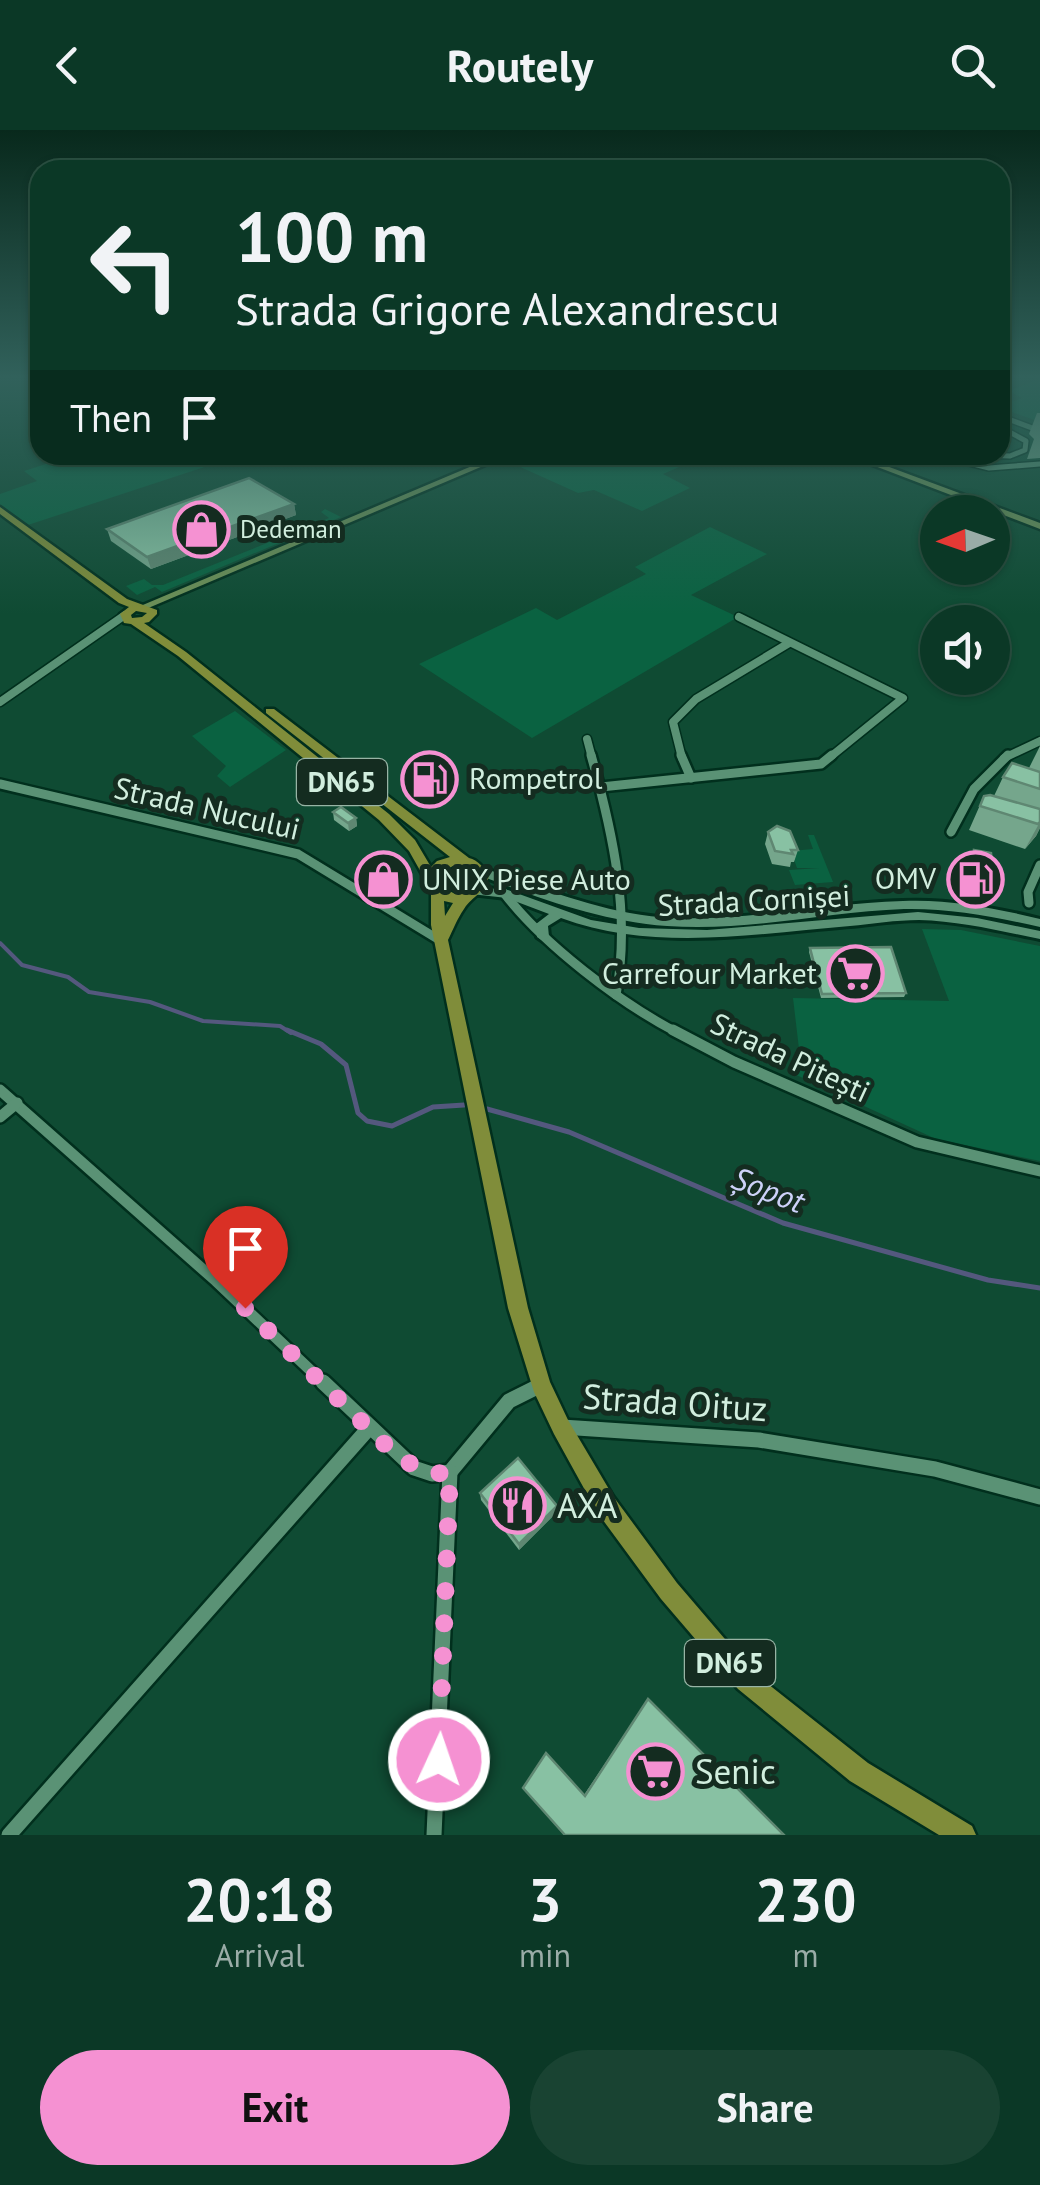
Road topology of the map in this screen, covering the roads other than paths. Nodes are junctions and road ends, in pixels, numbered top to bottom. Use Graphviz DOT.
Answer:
graph roads {
  1 [pos="1040,464"];
  2 [pos="482,465"];
  3 [pos="860,465"];
  4 [pos="876,465"];
  5 [pos="977,465"];
  6 [pos="940,495"];
  7 [pos="0,510"];
  8 [pos="0,518"];
  9 [pos="1010,520"];
  10 [pos="1040,529"];
  11 [pos="147,611"];
  12 [pos="740,616"];
  13 [pos="129,618"];
  14 [pos="789,642"];
  15 [pos="243,696"];
  16 [pos="0,702"];
  17 [pos="587,739"];
  18 [pos="1040,741"];
  19 [pos="691,778"];
  20 [pos="0,784"];
  21 [pos="601,788"];
  22 [pos="961,806"];
  23 [pos="977,810"];
  24 [pos="951,832"];
  25 [pos="465,862"];
  26 [pos="1040,865"];
  27 [pos="480,870"];
  28 [pos="434,885"];
  29 [pos="504,893"];
  30 [pos="471,894"];
  31 [pos="1029,903"];
  32 [pos="558,914"];
  33 [pos="976,916"];
  34 [pos="621,923"];
  35 [pos="1040,923"];
  36 [pos="1040,934"];
  37 [pos="544,937"];
  38 [pos="441,941"];
  39 [pos="616,995"];
  40 [pos="0,1090"];
  41 [pos="17,1103"];
  42 [pos="0,1117"];
  43 [pos="1040,1171"];
  44 [pos="541,1384"];
  45 [pos="561,1427"];
  46 [pos="369,1428"];
  47 [pos="450,1472"];
  48 [pos="1040,1498"];
  49 [pos="0,1828"];
  50 [pos="7,1835"];
  51 [pos="434,1835"];
  52 [pos="963,1835"];
  1 -- 5 [label="street"];
  2 -- 11 [label="main road"];
  3 -- 6 [label="main road"];
  4 -- 10 [label="main road"];
  7 -- 11 [label="main road, DN65"];
  8 -- 13 [label="main road, DN65"];
  9 -- 10 [label="main road"];
  11 -- 13 [label="main road"];
  11 -- 15 [label="main road, DN65"];
  12 -- 14 [label="street"];
  13 -- 15 [label="main road, DN65"];
  13 -- 16 [label="street"];
  14 -- 19 [label="street"];
  14 -- 19 [label="street"];
  15 -- 25 [label="main road, DN65"];
  15 -- 28 [label="main road, DN65"];
  17 -- 21 [label="street"];
  18 -- 22 [label="street"];
  19 -- 21 [label="street"];
  20 -- 38 [label="street, Strada Nucului"];
  21 -- 34 [label="street"];
  22 -- 23 [label="street"];
  22 -- 24 [label="street"];
  25 -- 27 [label="main road"];
  25 -- 28 [label="main road"];
  26 -- 31 [label="street"];
  27 -- 30 [label="main road"];
  27 -- 34 [label="street, Strada Cornișei"];
  28 -- 30 [label="main road"];
  28 -- 38 [label="main road, Strada Oituz / DN65"];
  29 -- 30 [label="street, Strada Cornișei"];
  29 -- 32 [label="street, Strada Cornișei"];
  29 -- 37 [label="street, Strada Pitești"];
  30 -- 38 [label="main road"];
  32 -- 34 [label="street, Strada Cornișei"];
  32 -- 37 [label="street"];
  33 -- 34 [label="street, Strada Cornișei"];
  33 -- 35 [label="street, Strada Cornișei"];
  33 -- 36 [label="street, Strada Cornișei"];
  34 -- 39 [label="street"];
  37 -- 39 [label="street, Strada Pitești"];
  38 -- 44 [label="main road, Strada Oituz / DN65"];
  39 -- 43 [label="street, Strada Pitești"];
  40 -- 41 [label="street"];
  41 -- 42 [label="street"];
  41 -- 46 [label="street"];
  44 -- 45 [label="main road, Strada Oituz / DN65"];
  44 -- 47 [label="street"];
  45 -- 48 [label="street, Strada Oituz"];
  45 -- 52 [label="main road, DN65"];
  46 -- 47 [label="street"];
  46 -- 50 [label="street"];
  47 -- 51 [label="street"];
  49 -- 50 [label="street"];
}
